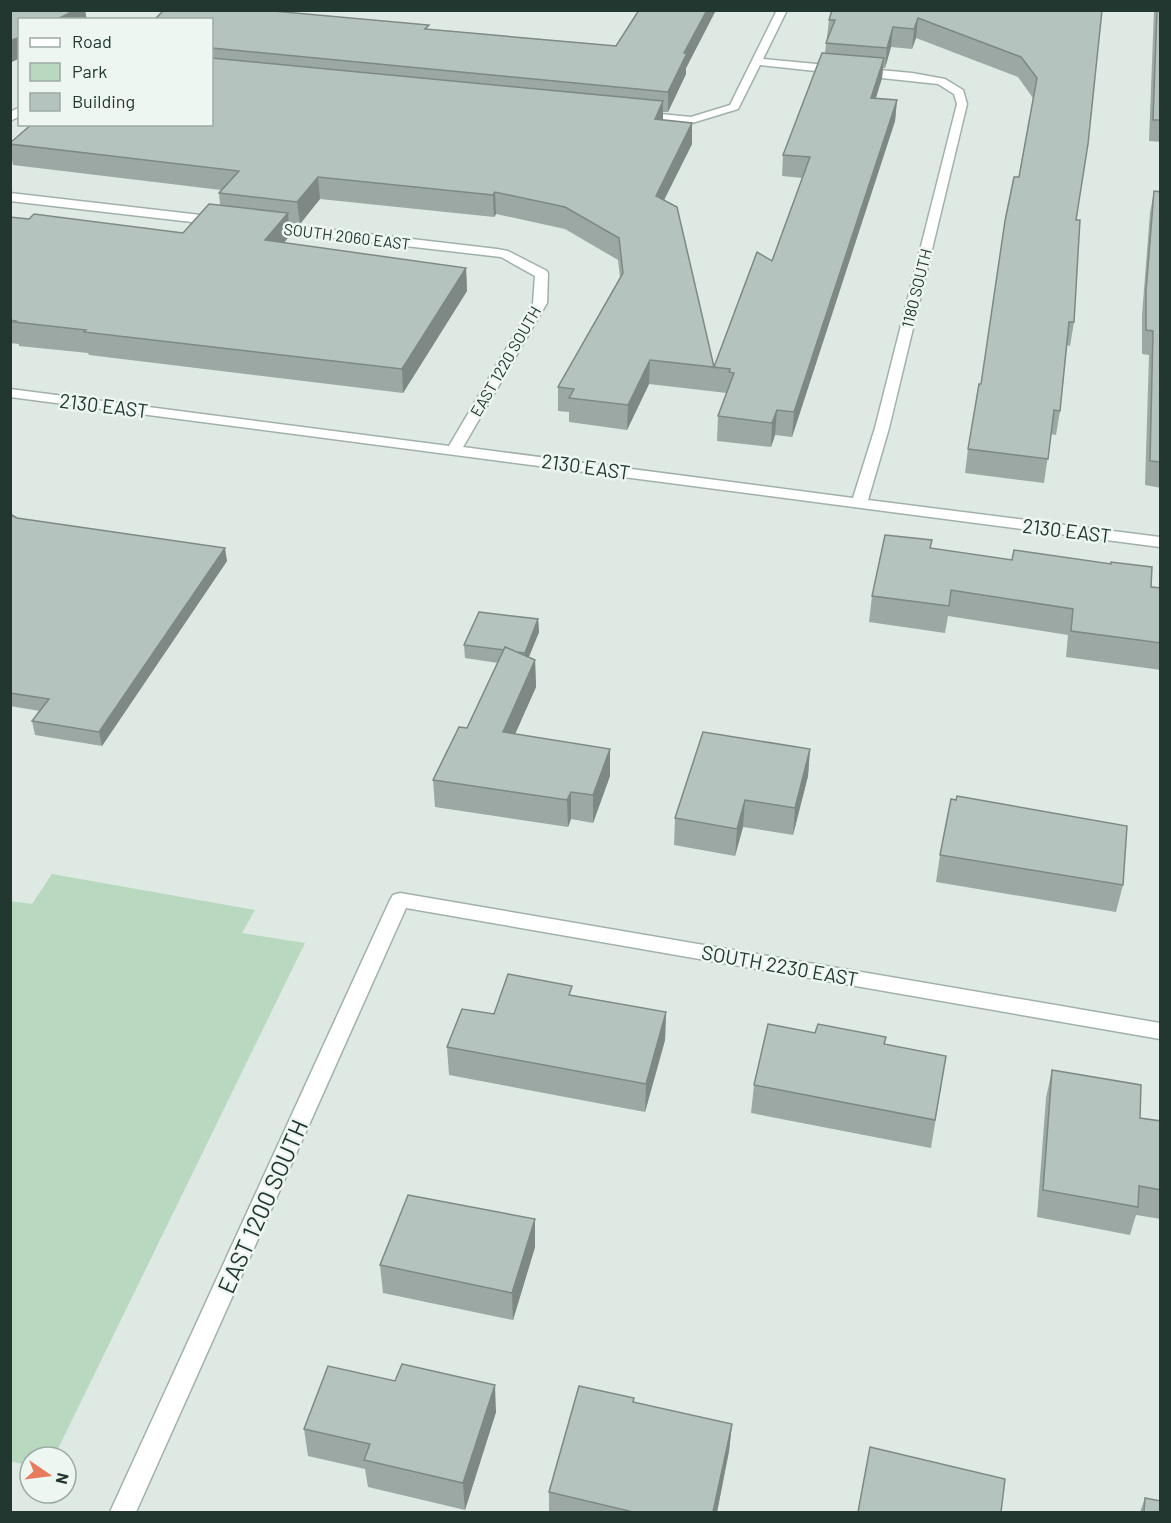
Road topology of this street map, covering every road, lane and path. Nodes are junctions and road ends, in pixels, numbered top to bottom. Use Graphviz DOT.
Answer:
graph roads {
  1 [pos="782,10"];
  2 [pos="758,62"];
  3 [pos="633,114"];
  4 [pos="10,197"];
  5 [pos="504,254"];
  6 [pos="10,393"];
  7 [pos="454,450"];
  8 [pos="859,503"];
  9 [pos="1161,542"];
  10 [pos="399,900"];
  11 [pos="1161,1031"];
  12 [pos="123,1512"];
  1 -- 2 [label="street"];
  2 -- 3 [label="street"];
  2 -- 8 [label="street, 1180 SOUTH"];
  4 -- 5 [label="street, SOUTH 2060 EAST"];
  5 -- 7 [label="street, EAST 1220 SOUTH"];
  6 -- 7 [label="street, 2130 EAST"];
  7 -- 8 [label="street, 2130 EAST"];
  8 -- 9 [label="street, 2130 EAST"];
  10 -- 11 [label="street, SOUTH 2230 EAST"];
  10 -- 12 [label="street, EAST 1200 SOUTH"];
}
